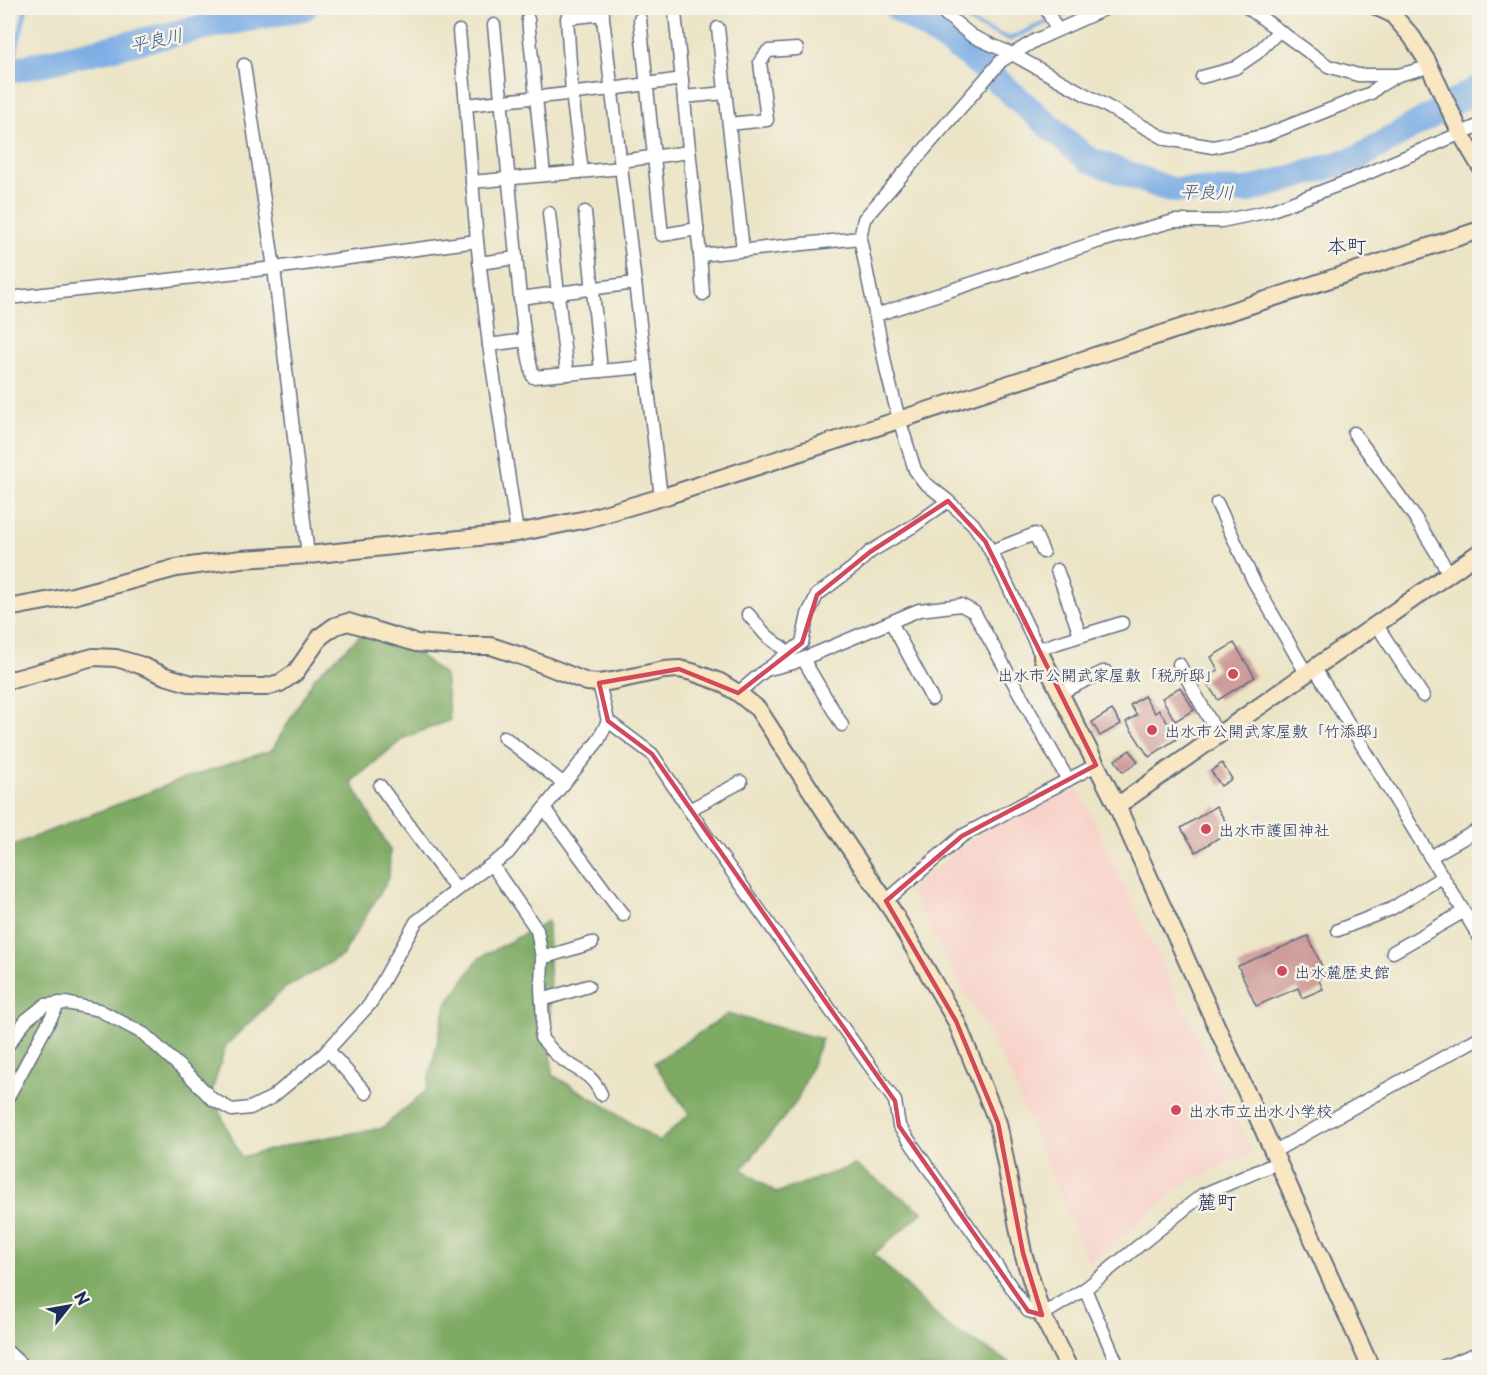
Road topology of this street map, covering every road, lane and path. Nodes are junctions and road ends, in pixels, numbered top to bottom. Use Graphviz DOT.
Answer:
graph roads {
  1 [pos="938,8"];
  2 [pos="1107,8"];
  3 [pos="1248,8"];
  4 [pos="1379,8"];
  5 [pos="1046,9"];
  6 [pos="675,14"];
  7 [pos="528,19"];
  8 [pos="640,19"];
  9 [pos="494,25"];
  10 [pos="718,28"];
  11 [pos="1057,29"];
  12 [pos="1278,31"];
  13 [pos="459,32"];
  14 [pos="797,48"];
  15 [pos="1007,58"];
  16 [pos="244,65"];
  17 [pos="1429,67"];
  18 [pos="1398,75"];
  19 [pos="1202,77"];
  20 [pos="682,79"];
  21 [pos="647,84"];
  22 [pos="612,89"];
  23 [pos="572,93"];
  24 [pos="725,93"];
  25 [pos="536,98"];
  26 [pos="684,98"];
  27 [pos="501,101"];
  28 [pos="466,105"];
  29 [pos="729,124"];
  30 [pos="1479,125"];
  31 [pos="1461,134"];
  32 [pos="689,152"];
  33 [pos="654,157"];
  34 [pos="621,164"];
  35 [pos="1479,166"];
  36 [pos="582,172"];
  37 [pos="544,175"];
  38 [pos="509,179"];
  39 [pos="472,182"];
  40 [pos="585,212"];
  41 [pos="549,213"];
  42 [pos="697,229"];
  43 [pos="1479,230"];
  44 [pos="860,238"];
  45 [pos="477,241"];
  46 [pos="743,250"];
  47 [pos="700,255"];
  48 [pos="516,258"];
  49 [pos="479,263"];
  50 [pos="274,268"];
  51 [pos="635,283"];
  52 [pos="593,289"];
  53 [pos="558,293"];
  54 [pos="703,294"];
  55 [pos="8,298"];
  56 [pos="520,298"];
  57 [pos="876,315"];
  58 [pos="525,339"];
  59 [pos="489,345"];
  60 [pos="645,367"];
  61 [pos="601,371"];
  62 [pos="567,374"];
  63 [pos="899,419"];
  64 [pos="1354,433"];
  65 [pos="661,497"];
  66 [pos="948,501"];
  67 [pos="1217,503"];
  68 [pos="517,533"];
  69 [pos="991,551"];
  70 [pos="1043,552"];
  71 [pos="1479,552"];
  72 [pos="308,555"];
  73 [pos="1057,570"];
  74 [pos="1449,573"];
  75 [pos="8,608"];
  76 [pos="748,614"];
  77 [pos="891,622"];
  78 [pos="1122,622"];
  79 [pos="1376,624"];
  80 [pos="1080,636"];
  81 [pos="789,653"];
  82 [pos="1040,653"];
  83 [pos="803,659"];
  84 [pos="1179,664"];
  85 [pos="765,670"];
  86 [pos="1310,670"];
  87 [pos="1110,676"];
  88 [pos="8,680"];
  89 [pos="599,683"];
  90 [pos="738,693"];
  91 [pos="1060,693"];
  92 [pos="1423,696"];
  93 [pos="932,699"];
  94 [pos="608,721"];
  95 [pos="842,725"];
  96 [pos="1218,735"];
  97 [pos="504,737"];
  98 [pos="1096,765"];
  99 [pos="1068,780"];
  100 [pos="741,782"];
  101 [pos="564,784"];
  102 [pos="380,786"];
  103 [pos="1117,806"];
  104 [pos="544,808"];
  105 [pos="689,810"];
  106 [pos="1476,831"];
  107 [pos="1430,857"];
  108 [pos="492,864"];
  109 [pos="1442,877"];
  110 [pos="457,890"];
  111 [pos="886,901"];
  112 [pos="1463,912"];
  113 [pos="623,915"];
  114 [pos="1338,930"];
  115 [pos="1479,939"];
  116 [pos="592,943"];
  117 [pos="1394,951"];
  118 [pos="542,958"];
  119 [pos="588,986"];
  120 [pos="542,1000"];
  121 [pos="58,1004"];
  122 [pos="1479,1037"];
  123 [pos="8,1045"];
  124 [pos="328,1050"];
  125 [pos="366,1093"];
  126 [pos="601,1094"];
  127 [pos="8,1097"];
  128 [pos="1275,1158"];
  129 [pos="1085,1289"];
  130 [pos="1042,1314"];
  131 [pos="8,1352"];
  132 [pos="1479,1352"];
  133 [pos="25,1368"];
  134 [pos="1069,1368"];
  135 [pos="1119,1368"];
  136 [pos="1371,1368"];
  137 [pos="1440,1368"];
  1 -- 15 [label="street"];
  2 -- 11 [label="street"];
  3 -- 12 [label="street"];
  4 -- 17 [label="street"];
  5 -- 11 [label="street"];
  6 -- 20 [label="street"];
  7 -- 25 [label="street"];
  8 -- 21 [label="street"];
  9 -- 27 [label="street"];
  10 -- 24 [label="street"];
  11 -- 15 [label="street"];
  12 -- 18 [label="street"];
  12 -- 19 [label="street"];
  13 -- 28 [label="street"];
  14 -- 29 [label="street"];
  15 -- 18 [label="street"];
  15 -- 44 [label="street"];
  16 -- 50 [label="street"];
  17 -- 18 [label="street"];
  17 -- 31 [label="street"];
  20 -- 21 [label="street"];
  20 -- 26 [label="street"];
  21 -- 22 [label="street"];
  21 -- 33 [label="street"];
  22 -- 23 [label="street"];
  22 -- 23 [label="street"];
  22 -- 34 [label="street"];
  23 -- 25 [label="street"];
  23 -- 36 [label="street"];
  24 -- 26 [label="street"];
  24 -- 29 [label="street"];
  25 -- 27 [label="street"];
  25 -- 37 [label="street"];
  26 -- 32 [label="street"];
  27 -- 28 [label="street"];
  27 -- 38 [label="street"];
  28 -- 39 [label="street"];
  29 -- 46 [label="street"];
  30 -- 31 [label="street"];
  31 -- 35 [label="street"];
  31 -- 57 [label="street"];
  32 -- 33 [label="street"];
  32 -- 42 [label="street"];
  33 -- 34 [label="street"];
  33 -- 42 [label="street"];
  34 -- 36 [label="street"];
  34 -- 51 [label="street"];
  36 -- 37 [label="street"];
  37 -- 38 [label="street"];
  38 -- 39 [label="street"];
  38 -- 48 [label="street"];
  39 -- 45 [label="street"];
  40 -- 52 [label="street"];
  41 -- 53 [label="street"];
  42 -- 47 [label="street"];
  43 -- 63 [label="street"];
  44 -- 46 [label="street"];
  44 -- 57 [label="street"];
  45 -- 49 [label="street"];
  45 -- 50 [label="street"];
  46 -- 47 [label="street"];
  47 -- 54 [label="street"];
  48 -- 49 [label="street"];
  48 -- 56 [label="street"];
  49 -- 59 [label="street"];
  50 -- 55 [label="street"];
  50 -- 72 [label="street"];
  51 -- 52 [label="street"];
  51 -- 60 [label="street"];
  52 -- 53 [label="street"];
  52 -- 61 [label="street"];
  53 -- 56 [label="street"];
  53 -- 62 [label="street"];
  56 -- 58 [label="street"];
  57 -- 63 [label="street"];
  58 -- 59 [label="street"];
  58 -- 62 [label="street"];
  59 -- 68 [label="street"];
  60 -- 61 [label="street"];
  60 -- 65 [label="street"];
  61 -- 62 [label="street"];
  63 -- 65 [label="street"];
  63 -- 66 [label="street"];
  64 -- 74 [label="street"];
  65 -- 68 [label="street"];
  66 -- 69 [label="street"];
  66 -- 81 [label="street"];
  67 -- 86 [label="street"];
  68 -- 72 [label="street"];
  69 -- 70 [label="street"];
  69 -- 82 [label="street"];
  71 -- 74 [label="street"];
  72 -- 75 [label="street"];
  73 -- 80 [label="street"];
  74 -- 79 [label="street"];
  76 -- 81 [label="street"];
  77 -- 83 [label="street"];
  77 -- 93 [label="street"];
  77 -- 99 [label="street"];
  78 -- 80 [label="street"];
  79 -- 86 [label="street"];
  79 -- 92 [label="street"];
  80 -- 82 [label="street"];
  81 -- 85 [label="street"];
  82 -- 91 [label="street"];
  83 -- 85 [label="street"];
  83 -- 95 [label="street"];
  84 -- 96 [label="street"];
  85 -- 90 [label="street"];
  86 -- 96 [label="street"];
  86 -- 107 [label="street"];
  87 -- 91 [label="street"];
  88 -- 89 [label="street"];
  89 -- 90 [label="street"];
  89 -- 94 [label="street"];
  90 -- 111 [label="street"];
  91 -- 98 [label="street"];
  94 -- 101 [label="street"];
  94 -- 105 [label="street"];
  96 -- 103 [label="street"];
  97 -- 101 [label="street"];
  98 -- 99 [label="street"];
  98 -- 103 [label="street"];
  99 -- 111 [label="street"];
  100 -- 105 [label="street"];
  101 -- 104 [label="street"];
  102 -- 110 [label="street"];
  103 -- 128 [label="street"];
  104 -- 108 [label="street"];
  104 -- 113 [label="street"];
  105 -- 130 [label="street"];
  106 -- 107 [label="street"];
  107 -- 109 [label="street"];
  108 -- 110 [label="street"];
  108 -- 118 [label="street"];
  109 -- 112 [label="street"];
  109 -- 114 [label="street"];
  110 -- 124 [label="street"];
  111 -- 130 [label="street"];
  112 -- 115 [label="street"];
  112 -- 117 [label="street"];
  116 -- 118 [label="street"];
  118 -- 120 [label="street"];
  119 -- 120 [label="street"];
  120 -- 126 [label="street"];
  121 -- 123 [label="street"];
  121 -- 124 [label="street"];
  121 -- 127 [label="street"];
  122 -- 128 [label="street"];
  124 -- 125 [label="street"];
  128 -- 129 [label="street"];
  128 -- 136 [label="street"];
  129 -- 130 [label="street"];
  129 -- 135 [label="street"];
  130 -- 134 [label="street"];
  131 -- 133 [label="street"];
  132 -- 137 [label="street"];
}
